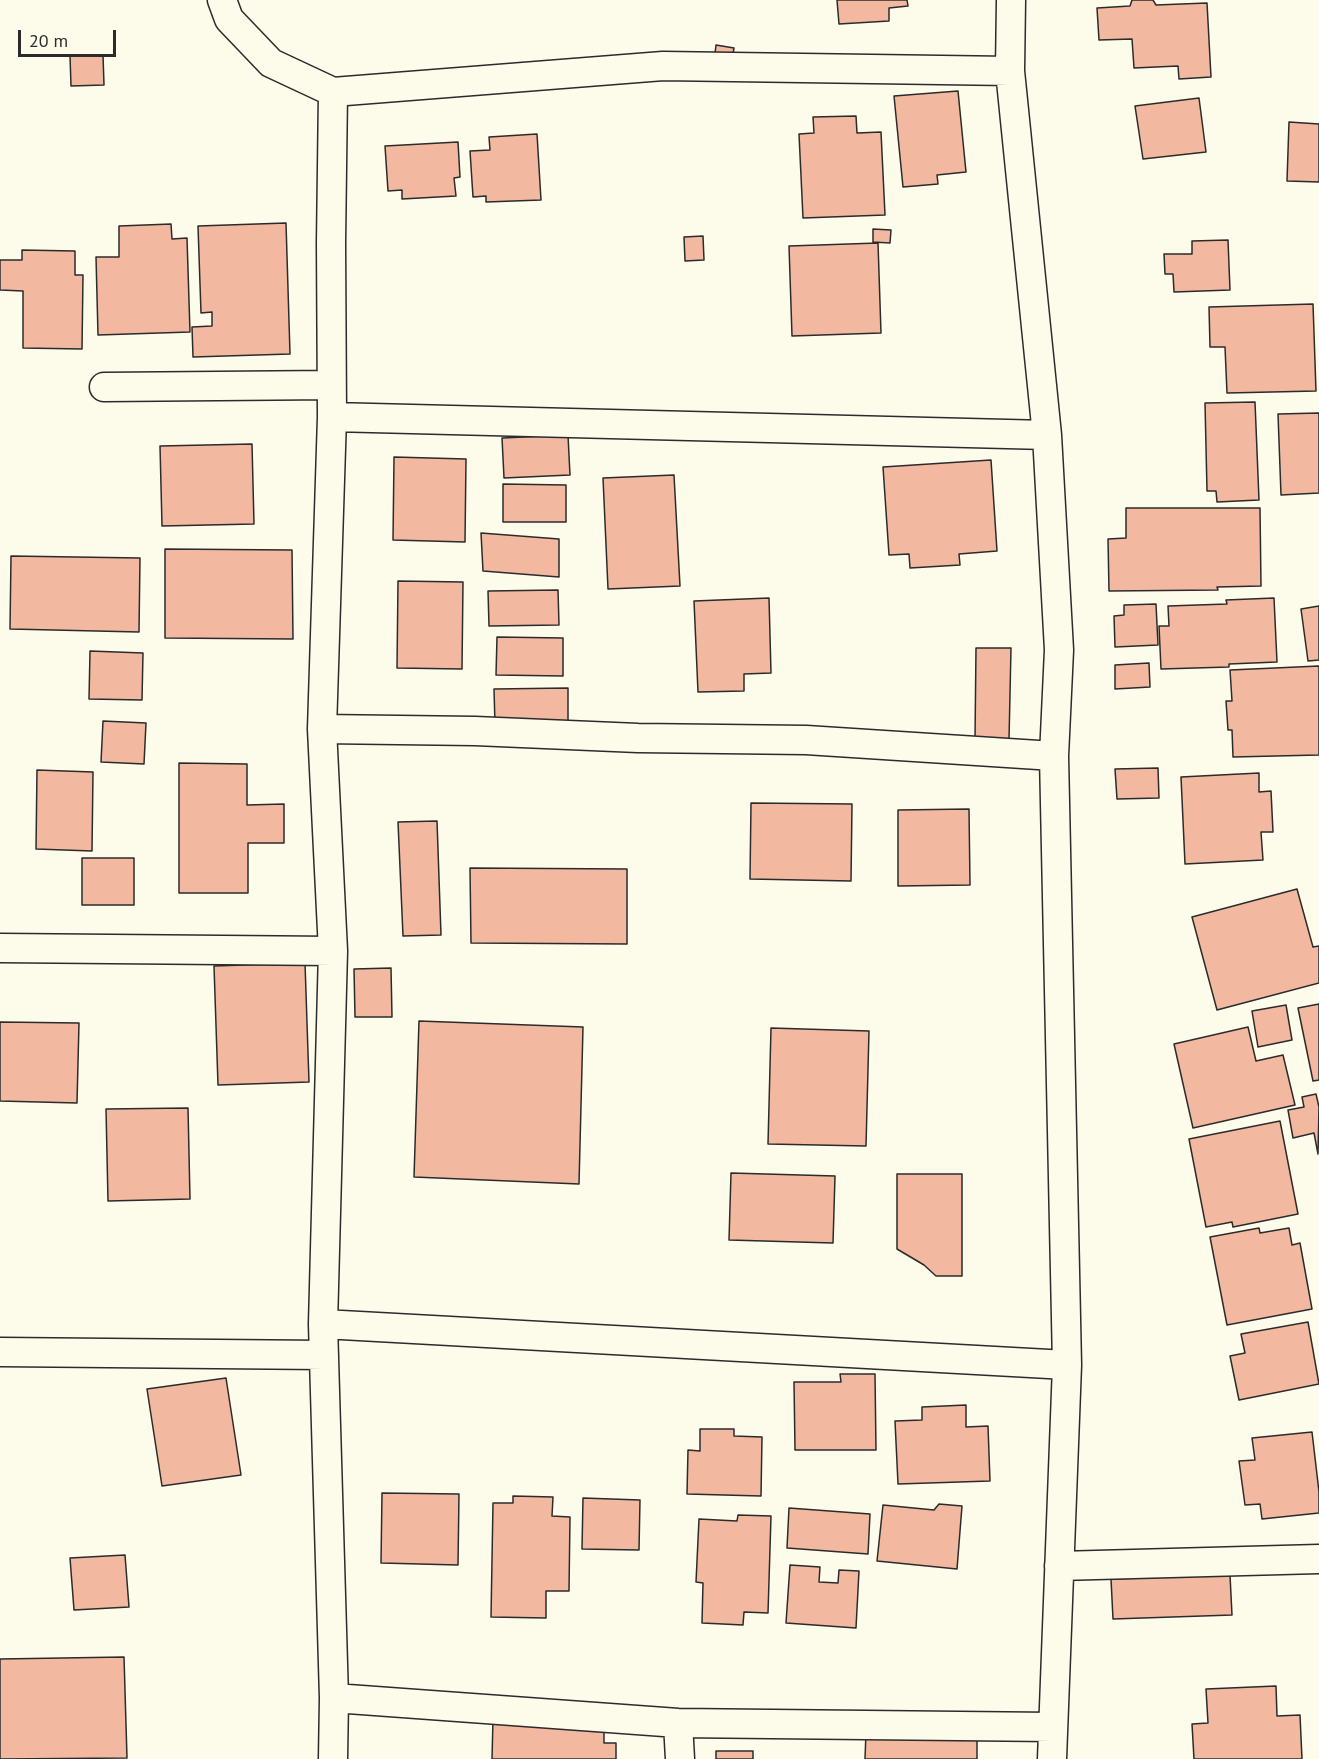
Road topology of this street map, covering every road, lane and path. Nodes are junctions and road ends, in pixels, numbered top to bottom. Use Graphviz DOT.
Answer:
graph roads {
  1 [pos="222,0"];
  2 [pos="1011,0"];
  3 [pos="1010,71"];
  4 [pos="333,92"];
  5 [pos="332,385"];
  6 [pos="104,387"];
  7 [pos="332,417"];
  8 [pos="1047,435"];
  9 [pos="322,729"];
  10 [pos="1054,756"];
  11 [pos="0,948"];
  12 [pos="333,951"];
  13 [pos="323,1324"];
  14 [pos="0,1352"];
  15 [pos="324,1355"];
  16 [pos="1067,1365"];
  17 [pos="1319,1559"];
  18 [pos="1059,1566"];
  19 [pos="333,1698"];
  20 [pos="678,1723"];
  21 [pos="1052,1727"];
  22 [pos="333,1759"];
  23 [pos="680,1759"];
  24 [pos="1052,1759"];
  1 -- 4 [label="street"];
  2 -- 3 [label="street"];
  3 -- 4 [label="street"];
  3 -- 8 [label="street"];
  4 -- 5 [label="street"];
  5 -- 6 [label="street"];
  5 -- 7 [label="street"];
  7 -- 8 [label="street"];
  7 -- 9 [label="street"];
  8 -- 10 [label="street"];
  9 -- 10 [label="street"];
  9 -- 12 [label="street"];
  10 -- 16 [label="street"];
  11 -- 12 [label="street"];
  12 -- 13 [label="street"];
  13 -- 15 [label="street"];
  13 -- 16 [label="street"];
  14 -- 15 [label="street"];
  15 -- 19 [label="street"];
  16 -- 18 [label="street"];
  17 -- 18 [label="street"];
  18 -- 21 [label="street"];
  19 -- 20 [label="street"];
  19 -- 22 [label="street"];
  20 -- 21 [label="street"];
  20 -- 23 [label="street"];
  21 -- 24 [label="street"];
}
